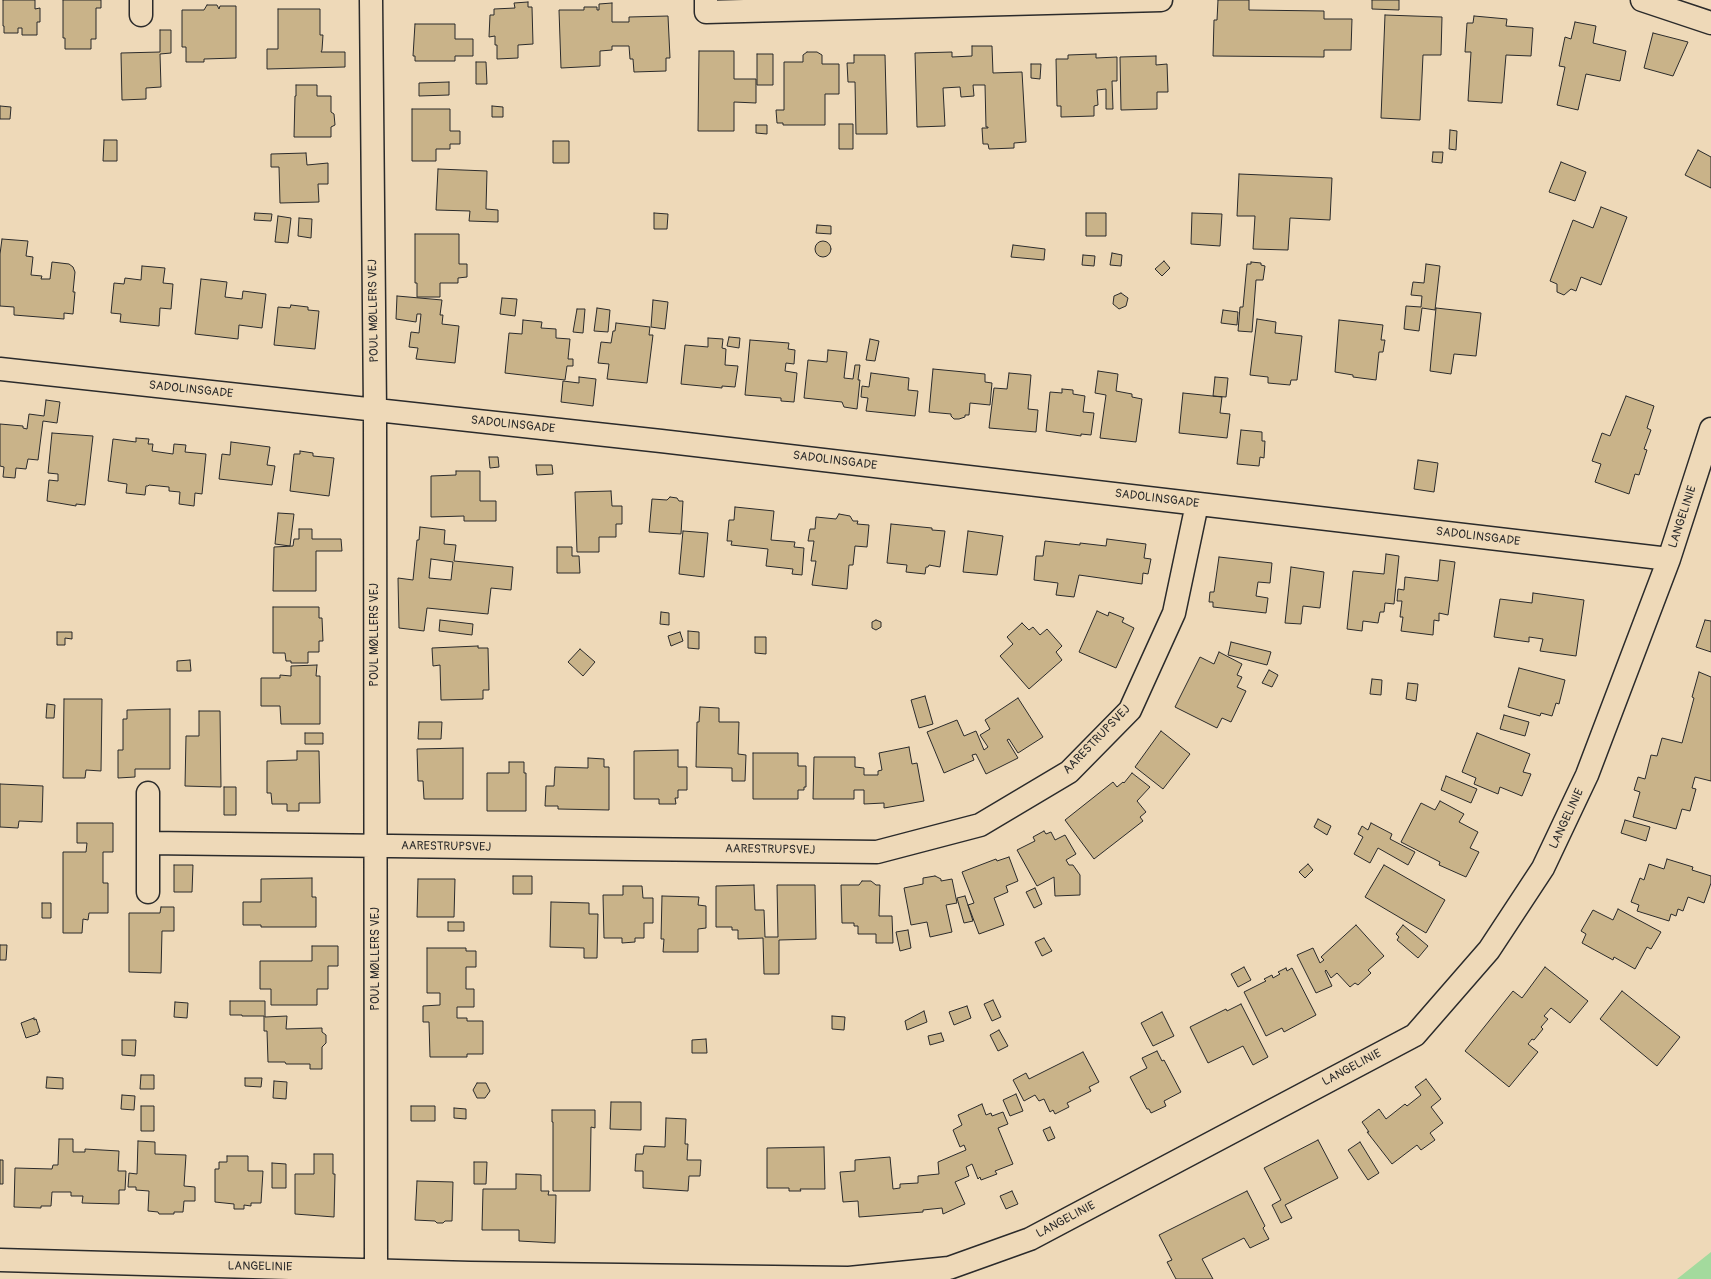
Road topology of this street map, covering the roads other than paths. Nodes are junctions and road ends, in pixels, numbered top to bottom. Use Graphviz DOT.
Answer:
graph roads {
  1 [pos="371,0"];
  2 [pos="706,0"];
  3 [pos="1161,0"];
  4 [pos="1642,0"];
  5 [pos="1711,23"];
  6 [pos="0,369"];
  7 [pos="375,410"];
  8 [pos="1711,429"];
  9 [pos="1197,504"];
  10 [pos="1669,560"];
  11 [pos="148,794"];
  12 [pos="148,843"];
  13 [pos="376,846"];
  14 [pos="148,892"];
  15 [pos="0,1260"];
  16 [pos="376,1270"];
  1 -- 7 [label="street, POUL MØLLERS VEJ"];
  2 -- 3 [label="street"];
  4 -- 5 [label="street"];
  6 -- 7 [label="street, SADOLINSGADE"];
  7 -- 9 [label="street, SADOLINSGADE"];
  7 -- 13 [label="street, POUL MØLLERS VEJ"];
  8 -- 10 [label="street, LANGELINIE"];
  9 -- 10 [label="street, SADOLINSGADE"];
  9 -- 13 [label="street, AARESTRUPSVEJ"];
  10 -- 16 [label="street, LANGELINIE"];
  11 -- 12 [label="street"];
  12 -- 13 [label="street, AARESTRUPSVEJ"];
  12 -- 14 [label="street"];
  13 -- 16 [label="street, POUL MØLLERS VEJ"];
  15 -- 16 [label="street, LANGELINIE"];
}
